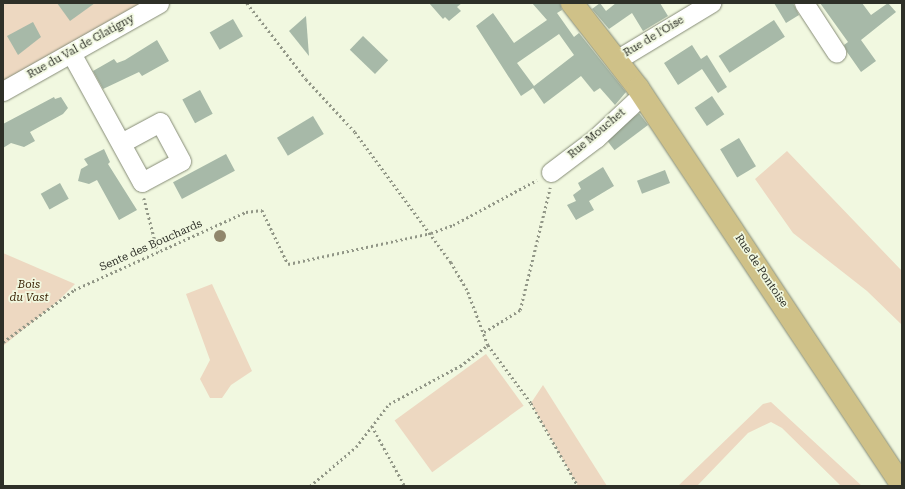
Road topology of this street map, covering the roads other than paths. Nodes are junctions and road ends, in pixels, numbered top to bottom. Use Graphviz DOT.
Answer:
graph roads {
  1 [pos="159,3"];
  2 [pos="572,3"];
  3 [pos="711,3"];
  4 [pos="804,3"];
  5 [pos="836,52"];
  6 [pos="71,54"];
  7 [pos="618,59"];
  8 [pos="3,91"];
  9 [pos="643,94"];
  10 [pos="121,143"];
  11 [pos="551,172"];
  12 [pos="902,485"];
  1 -- 6 [label="street, Rue du Val de Glatigny"];
  2 -- 7 [label="main road, Rue de Pontoise"];
  3 -- 7 [label="street, Rue de l'Oise"];
  4 -- 5 [label="street"];
  6 -- 8 [label="street, Rue du Val de Glatigny"];
  6 -- 10 [label="street"];
  7 -- 9 [label="main road, Rue de Pontoise"];
  9 -- 11 [label="street, Rue Mouchet"];
  9 -- 12 [label="main road, Rue de Pontoise"];
  10 -- 10 [label="street"];
}
